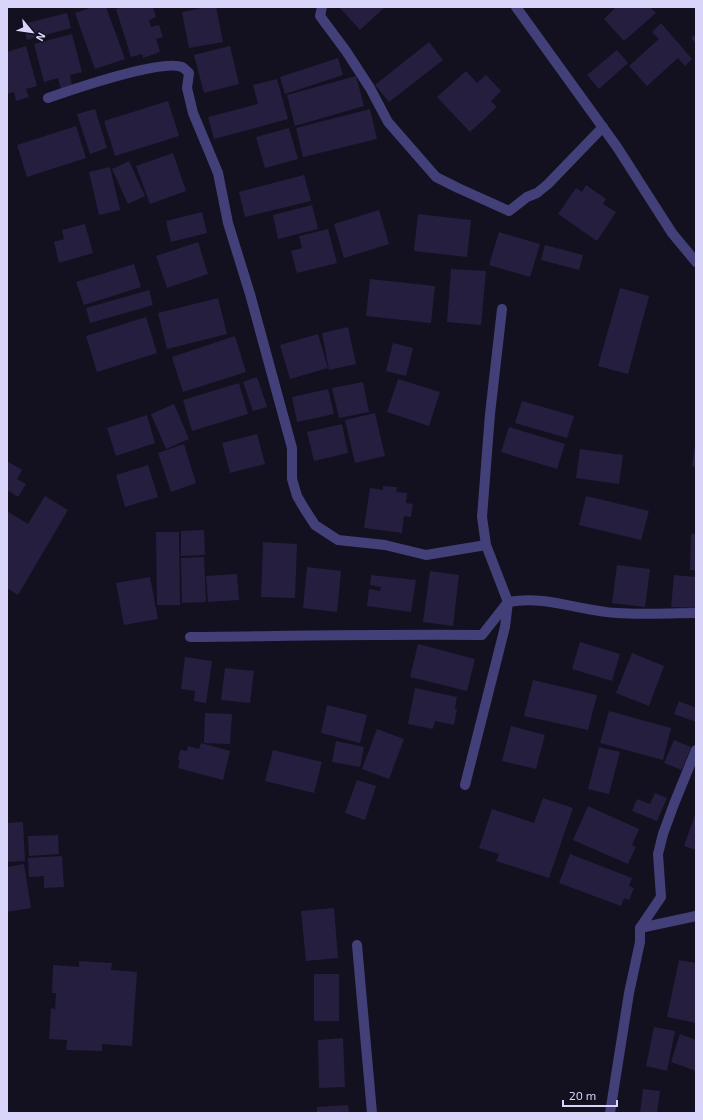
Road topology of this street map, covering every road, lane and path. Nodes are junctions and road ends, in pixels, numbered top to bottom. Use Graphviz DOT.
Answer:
graph roads {
  1 [pos="322,7"];
  2 [pos="516,7"];
  3 [pos="48,98"];
  4 [pos="603,127"];
  5 [pos="696,262"];
  6 [pos="502,309"];
  7 [pos="486,545"];
  8 [pos="508,602"];
  9 [pos="696,613"];
  10 [pos="190,637"];
  11 [pos="696,750"];
  12 [pos="465,785"];
  13 [pos="696,916"];
  14 [pos="640,928"];
  15 [pos="357,945"];
  16 [pos="372,1113"];
  17 [pos="610,1113"];
  1 -- 4 [label="street"];
  2 -- 4 [label="street"];
  3 -- 7 [label="street"];
  4 -- 5 [label="street"];
  6 -- 7 [label="street"];
  7 -- 8 [label="street"];
  8 -- 9 [label="street"];
  8 -- 10 [label="street"];
  8 -- 12 [label="street"];
  11 -- 14 [label="street"];
  13 -- 14 [label="street"];
  14 -- 17 [label="street"];
  15 -- 16 [label="street"];
}
